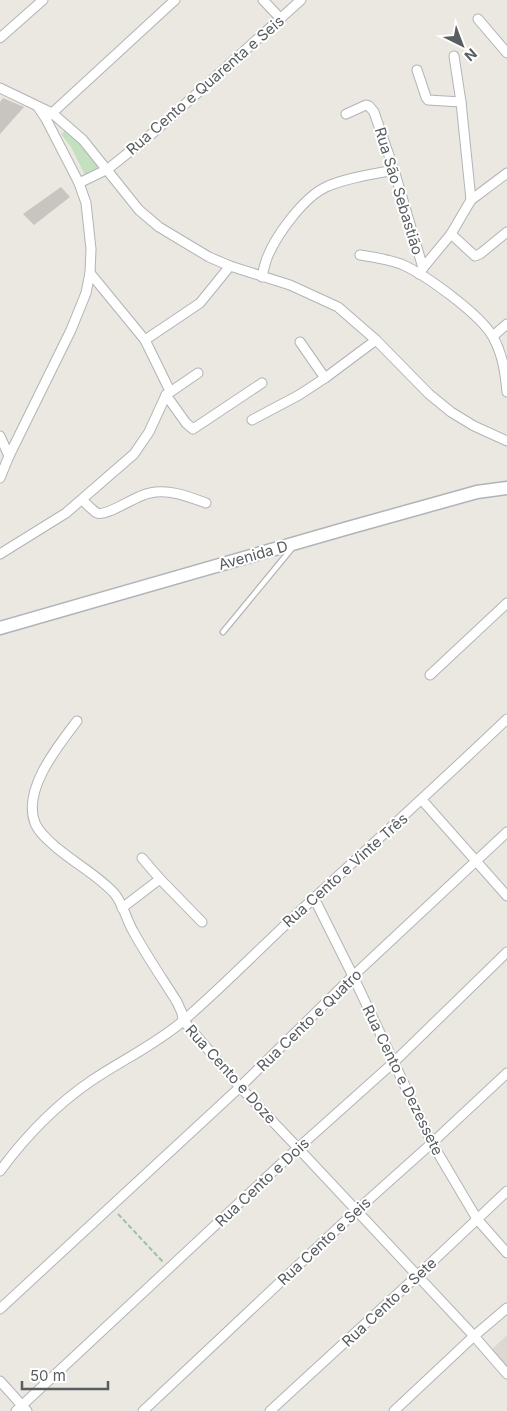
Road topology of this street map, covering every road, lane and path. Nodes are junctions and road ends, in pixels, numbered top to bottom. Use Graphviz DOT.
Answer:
graph roads {
  1 [pos="43,0"];
  2 [pos="263,0"];
  3 [pos="301,0"];
  4 [pos="171,2"];
  5 [pos="478,18"];
  6 [pos="281,19"];
  7 [pos="0,38"];
  8 [pos="507,53"];
  9 [pos="454,56"];
  10 [pos="417,70"];
  11 [pos="1,91"];
  12 [pos="461,102"];
  13 [pos="346,114"];
  14 [pos="49,116"];
  15 [pos="108,170"];
  16 [pos="394,170"];
  17 [pos="507,173"];
  18 [pos="79,183"];
  19 [pos="471,200"];
  20 [pos="507,232"];
  21 [pos="451,234"];
  22 [pos="360,255"];
  23 [pos="230,266"];
  24 [pos="421,271"];
  25 [pos="90,273"];
  26 [pos="262,277"];
  27 [pos="507,324"];
  28 [pos="492,336"];
  29 [pos="144,340"];
  30 [pos="376,340"];
  31 [pos="300,342"];
  32 [pos="506,367"];
  33 [pos="198,373"];
  34 [pos="325,378"];
  35 [pos="262,383"];
  36 [pos="507,392"];
  37 [pos="168,393"];
  38 [pos="252,420"];
  39 [pos="0,436"];
  40 [pos="507,441"];
  41 [pos="9,456"];
  42 [pos="0,478"];
  43 [pos="507,488"];
  44 [pos="82,500"];
  45 [pos="206,504"];
  46 [pos="297,542"];
  47 [pos="0,554"];
  48 [pos="507,603"];
  49 [pos="0,628"];
  50 [pos="223,632"];
  51 [pos="430,675"];
  52 [pos="507,719"];
  53 [pos="77,721"];
  54 [pos="422,800"];
  55 [pos="507,832"];
  56 [pos="142,858"];
  57 [pos="476,860"];
  58 [pos="160,879"];
  59 [pos="507,896"];
  60 [pos="314,898"];
  61 [pos="122,908"];
  62 [pos="202,922"];
  63 [pos="507,952"];
  64 [pos="353,976"];
  65 [pos="183,1020"];
  66 [pos="393,1063"];
  67 [pos="507,1073"];
  68 [pos="240,1087"];
  69 [pos="432,1143"];
  70 [pos="298,1148"];
  71 [pos="0,1171"];
  72 [pos="507,1191"];
  73 [pos="112,1207"];
  74 [pos="356,1211"];
  75 [pos="477,1219"];
  76 [pos="507,1253"];
  77 [pos="169,1268"];
  78 [pos="418,1276"];
  79 [pos="507,1308"];
  80 [pos="0,1309"];
  81 [pos="474,1336"];
  82 [pos="507,1374"];
  83 [pos="0,1381"];
  84 [pos="22,1409"];
  85 [pos="143,1411"];
  86 [pos="270,1411"];
  87 [pos="394,1411"];
  1 -- 7 [label="street"];
  2 -- 6 [label="street"];
  3 -- 6 [label="street, Rua Cento e Quarenta e Seis"];
  4 -- 14 [label="street"];
  5 -- 8 [label="street"];
  6 -- 15 [label="street, Rua Cento e Quarenta e Seis"];
  9 -- 12 [label="street"];
  10 -- 12 [label="street"];
  11 -- 14 [label="street"];
  12 -- 19 [label="street"];
  13 -- 16 [label="street, Rua São Sebastião"];
  14 -- 15 [label="street"];
  14 -- 18 [label="street"];
  15 -- 18 [label="street, Rua Cento e Quarenta e Seis"];
  15 -- 23 [label="street"];
  16 -- 24 [label="street, Rua São Sebastião"];
  16 -- 26 [label="street"];
  17 -- 19 [label="street"];
  18 -- 25 [label="street"];
  19 -- 21 [label="street"];
  20 -- 21 [label="street"];
  21 -- 24 [label="street"];
  22 -- 24 [label="street"];
  23 -- 26 [label="street"];
  23 -- 29 [label="street"];
  24 -- 28 [label="street"];
  25 -- 29 [label="street"];
  25 -- 41 [label="street"];
  26 -- 30 [label="street"];
  27 -- 28 [label="street"];
  28 -- 32 [label="street"];
  29 -- 37 [label="street"];
  30 -- 34 [label="street"];
  30 -- 40 [label="street"];
  31 -- 34 [label="street"];
  32 -- 36 [label="street"];
  33 -- 37 [label="street"];
  34 -- 38 [label="street"];
  35 -- 37 [label="street"];
  37 -- 44 [label="street"];
  39 -- 41 [label="street"];
  41 -- 42 [label="street"];
  43 -- 46 [label="main road, Avenida D"];
  44 -- 45 [label="street"];
  44 -- 47 [label="street"];
  46 -- 49 [label="main road, Avenida D"];
  46 -- 50 [label="lane"];
  48 -- 51 [label="street"];
  52 -- 54 [label="street, Rua Cento e Vinte Três"];
  53 -- 61 [label="street, Rua Cento e Doze"];
  54 -- 57 [label="street"];
  54 -- 60 [label="street, Rua Cento e Vinte Três"];
  55 -- 57 [label="street, Rua Cento e Quatro"];
  56 -- 58 [label="street"];
  57 -- 59 [label="street"];
  57 -- 64 [label="street, Rua Cento e Quatro"];
  58 -- 61 [label="street"];
  58 -- 62 [label="street"];
  60 -- 64 [label="street, Rua Cento e Dezessete"];
  60 -- 65 [label="street, Rua Cento e Vinte Três"];
  61 -- 65 [label="street, Rua Cento e Doze"];
  63 -- 66 [label="street, Rua Cento e Dois"];
  64 -- 66 [label="street, Rua Cento e Dezessete"];
  64 -- 68 [label="street, Rua Cento e Quatro"];
  65 -- 68 [label="street, Rua Cento e Doze"];
  65 -- 71 [label="street, Rua Cento e Vinte Três"];
  66 -- 69 [label="street, Rua Cento e Dezessete"];
  66 -- 70 [label="street, Rua Cento e Dois"];
  67 -- 69 [label="street, Rua Cento e Seis"];
  68 -- 70 [label="street, Rua Cento e Doze"];
  68 -- 73 [label="street, Rua Cento e Quatro"];
  69 -- 74 [label="street, Rua Cento e Seis"];
  69 -- 75 [label="street, Rua Cento e Dezessete"];
  70 -- 74 [label="street, Rua Cento e Doze"];
  70 -- 77 [label="street, Rua Cento e Dois"];
  72 -- 75 [label="street, Rua Cento e Sete"];
  73 -- 77 [label="path"];
  73 -- 80 [label="street, Rua Cento e Quatro"];
  74 -- 78 [label="street, Rua Cento e Doze"];
  74 -- 85 [label="street, Rua Cento e Seis"];
  75 -- 76 [label="street, Rua Cento e Dezessete"];
  75 -- 78 [label="street, Rua Cento e Sete"];
  77 -- 84 [label="street, Rua Cento e Dois"];
  78 -- 81 [label="street, Rua Cento e Doze"];
  78 -- 86 [label="street, Rua Cento e Sete"];
  79 -- 81 [label="street"];
  81 -- 82 [label="street, Rua Cento e Doze"];
  81 -- 87 [label="street"];
  83 -- 84 [label="street"];
}
